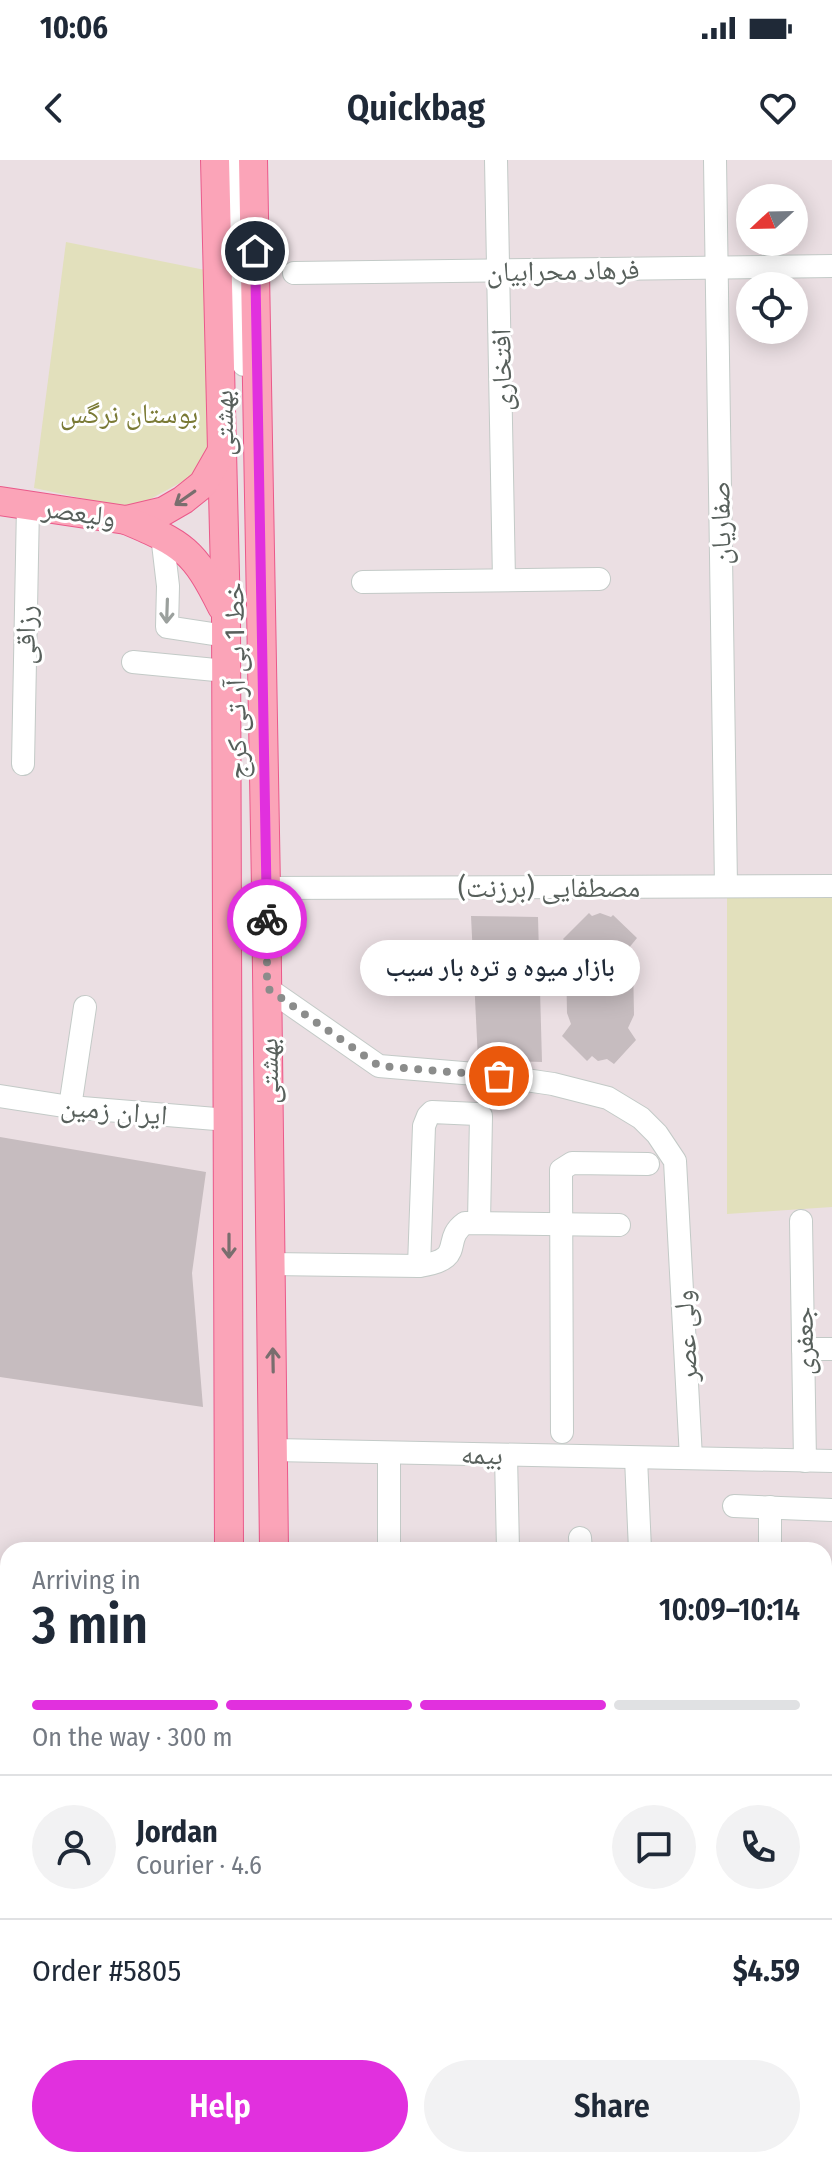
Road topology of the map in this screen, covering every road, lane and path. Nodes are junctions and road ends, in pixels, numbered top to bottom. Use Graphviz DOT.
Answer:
graph roads {
  1 [pos="215,160"];
  2 [pos="228,160"];
  3 [pos="237,160"];
  4 [pos="253,160"];
  5 [pos="496,160"];
  6 [pos="715,160"];
  7 [pos="832,266"];
  8 [pos="717,267"];
  9 [pos="499,271"];
  10 [pos="294,273"];
  11 [pos="223,448"];
  12 [pos="0,501"];
  13 [pos="28,506"];
  14 [pos="126,520"];
  15 [pos="162,535"];
  16 [pos="599,579"];
  17 [pos="504,580"];
  18 [pos="363,582"];
  19 [pos="226,626"];
  20 [pos="133,662"];
  21 [pos="226,671"];
  22 [pos="23,764"];
  23 [pos="726,886"];
  24 [pos="832,886"];
  25 [pos="266,888"];
  26 [pos="267,988"];
  27 [pos="85,1007"];
  28 [pos="0,1096"];
  29 [pos="70,1107"];
  30 [pos="228,1120"];
  31 [pos="648,1164"];
  32 [pos="228,1201"];
  33 [pos="801,1221"];
  34 [pos="479,1222"];
  35 [pos="561,1224"];
  36 [pos="619,1225"];
  37 [pos="271,1250"];
  38 [pos="419,1266"];
  39 [pos="803,1349"];
  40 [pos="832,1349"];
  41 [pos="273,1405"];
  42 [pos="229,1408"];
  43 [pos="562,1432"];
  44 [pos="274,1450"];
  45 [pos="389,1453"];
  46 [pos="506,1455"];
  47 [pos="636,1458"];
  48 [pos="691,1458"];
  49 [pos="805,1461"];
  50 [pos="832,1461"];
  51 [pos="230,1477"];
  52 [pos="274,1480"];
  53 [pos="734,1506"];
  54 [pos="770,1507"];
  55 [pos="832,1510"];
  56 [pos="229,1542"];
  57 [pos="274,1542"];
  58 [pos="389,1542"];
  59 [pos="508,1542"];
  60 [pos="640,1542"];
  61 [pos="770,1542"];
  1 -- 11 [label="main road, بهشتی"];
  2 -- 32 [label="street, خط 1 بی آر تی کرج"];
  3 -- 37 [label="street, خط 1 بی آر تی کرج"];
  4 -- 25 [label="main road, بهشتی"];
  5 -- 9 [label="street, افتخاری"];
  6 -- 8 [label="street, صفاریان"];
  7 -- 8 [label="street, فرهاد محرابیان"];
  8 -- 9 [label="street, فرهاد محرابیان"];
  8 -- 23 [label="street, صفاریان"];
  9 -- 10 [label="street, فرهاد محرابیان"];
  9 -- 17 [label="street, افتخاری"];
  11 -- 14 [label="main road, ولیعصر, one-way"];
  11 -- 19 [label="main road, بهشتی"];
  12 -- 13 [label="main road, ولیعصر"];
  13 -- 14 [label="main road, ولیعصر"];
  13 -- 22 [label="street, رزاقی"];
  14 -- 15 [label="main road"];
  15 -- 19 [label="main road"];
  15 -- 19 [label="street, one-way"];
  16 -- 17 [label="street"];
  17 -- 18 [label="street"];
  19 -- 21 [label="main road, بهشتی"];
  20 -- 21 [label="street"];
  21 -- 30 [label="main road, بهشتی"];
  23 -- 24 [label="street, مصطفایی (برزنت)"];
  23 -- 25 [label="street, مصطفایی (برزنت)"];
  25 -- 26 [label="main road, بهشتی"];
  26 -- 37 [label="main road, بهشتی"];
  26 -- 48 [label="street, ولی عصر"];
  27 -- 29 [label="street"];
  28 -- 29 [label="street, ایران زمین"];
  29 -- 30 [label="street, ایران زمین"];
  30 -- 32 [label="main road, بهشتی"];
  31 -- 35 [label="street"];
  32 -- 42 [label="main road, بهشتی, one-way"];
  33 -- 39 [label="street, جعفری"];
  34 -- 35 [label="street"];
  34 -- 38 [label="street"];
  34 -- 38 [label="street"];
  35 -- 36 [label="street"];
  35 -- 43 [label="street"];
  37 -- 38 [label="street"];
  41 -- 37 [label="main road, بهشتی, one-way"];
  39 -- 40 [label="street"];
  39 -- 49 [label="street, جعفری"];
  41 -- 42 [label="main road"];
  41 -- 44 [label="main road, بهشتی"];
  42 -- 51 [label="main road, بهشتی"];
  44 -- 45 [label="street, بیمه"];
  44 -- 52 [label="main road, بهشتی"];
  45 -- 46 [label="street, بیمه"];
  45 -- 58 [label="street"];
  46 -- 47 [label="street, بیمه"];
  46 -- 59 [label="street"];
  47 -- 48 [label="street, بیمه"];
  47 -- 60 [label="street"];
  48 -- 49 [label="street, بیمه"];
  49 -- 50 [label="street, بیمه"];
  51 -- 52 [label="main road"];
  51 -- 56 [label="main road, بهشتی"];
  52 -- 57 [label="main road, بهشتی"];
  53 -- 54 [label="street"];
  54 -- 55 [label="street"];
  54 -- 61 [label="street"];
}
